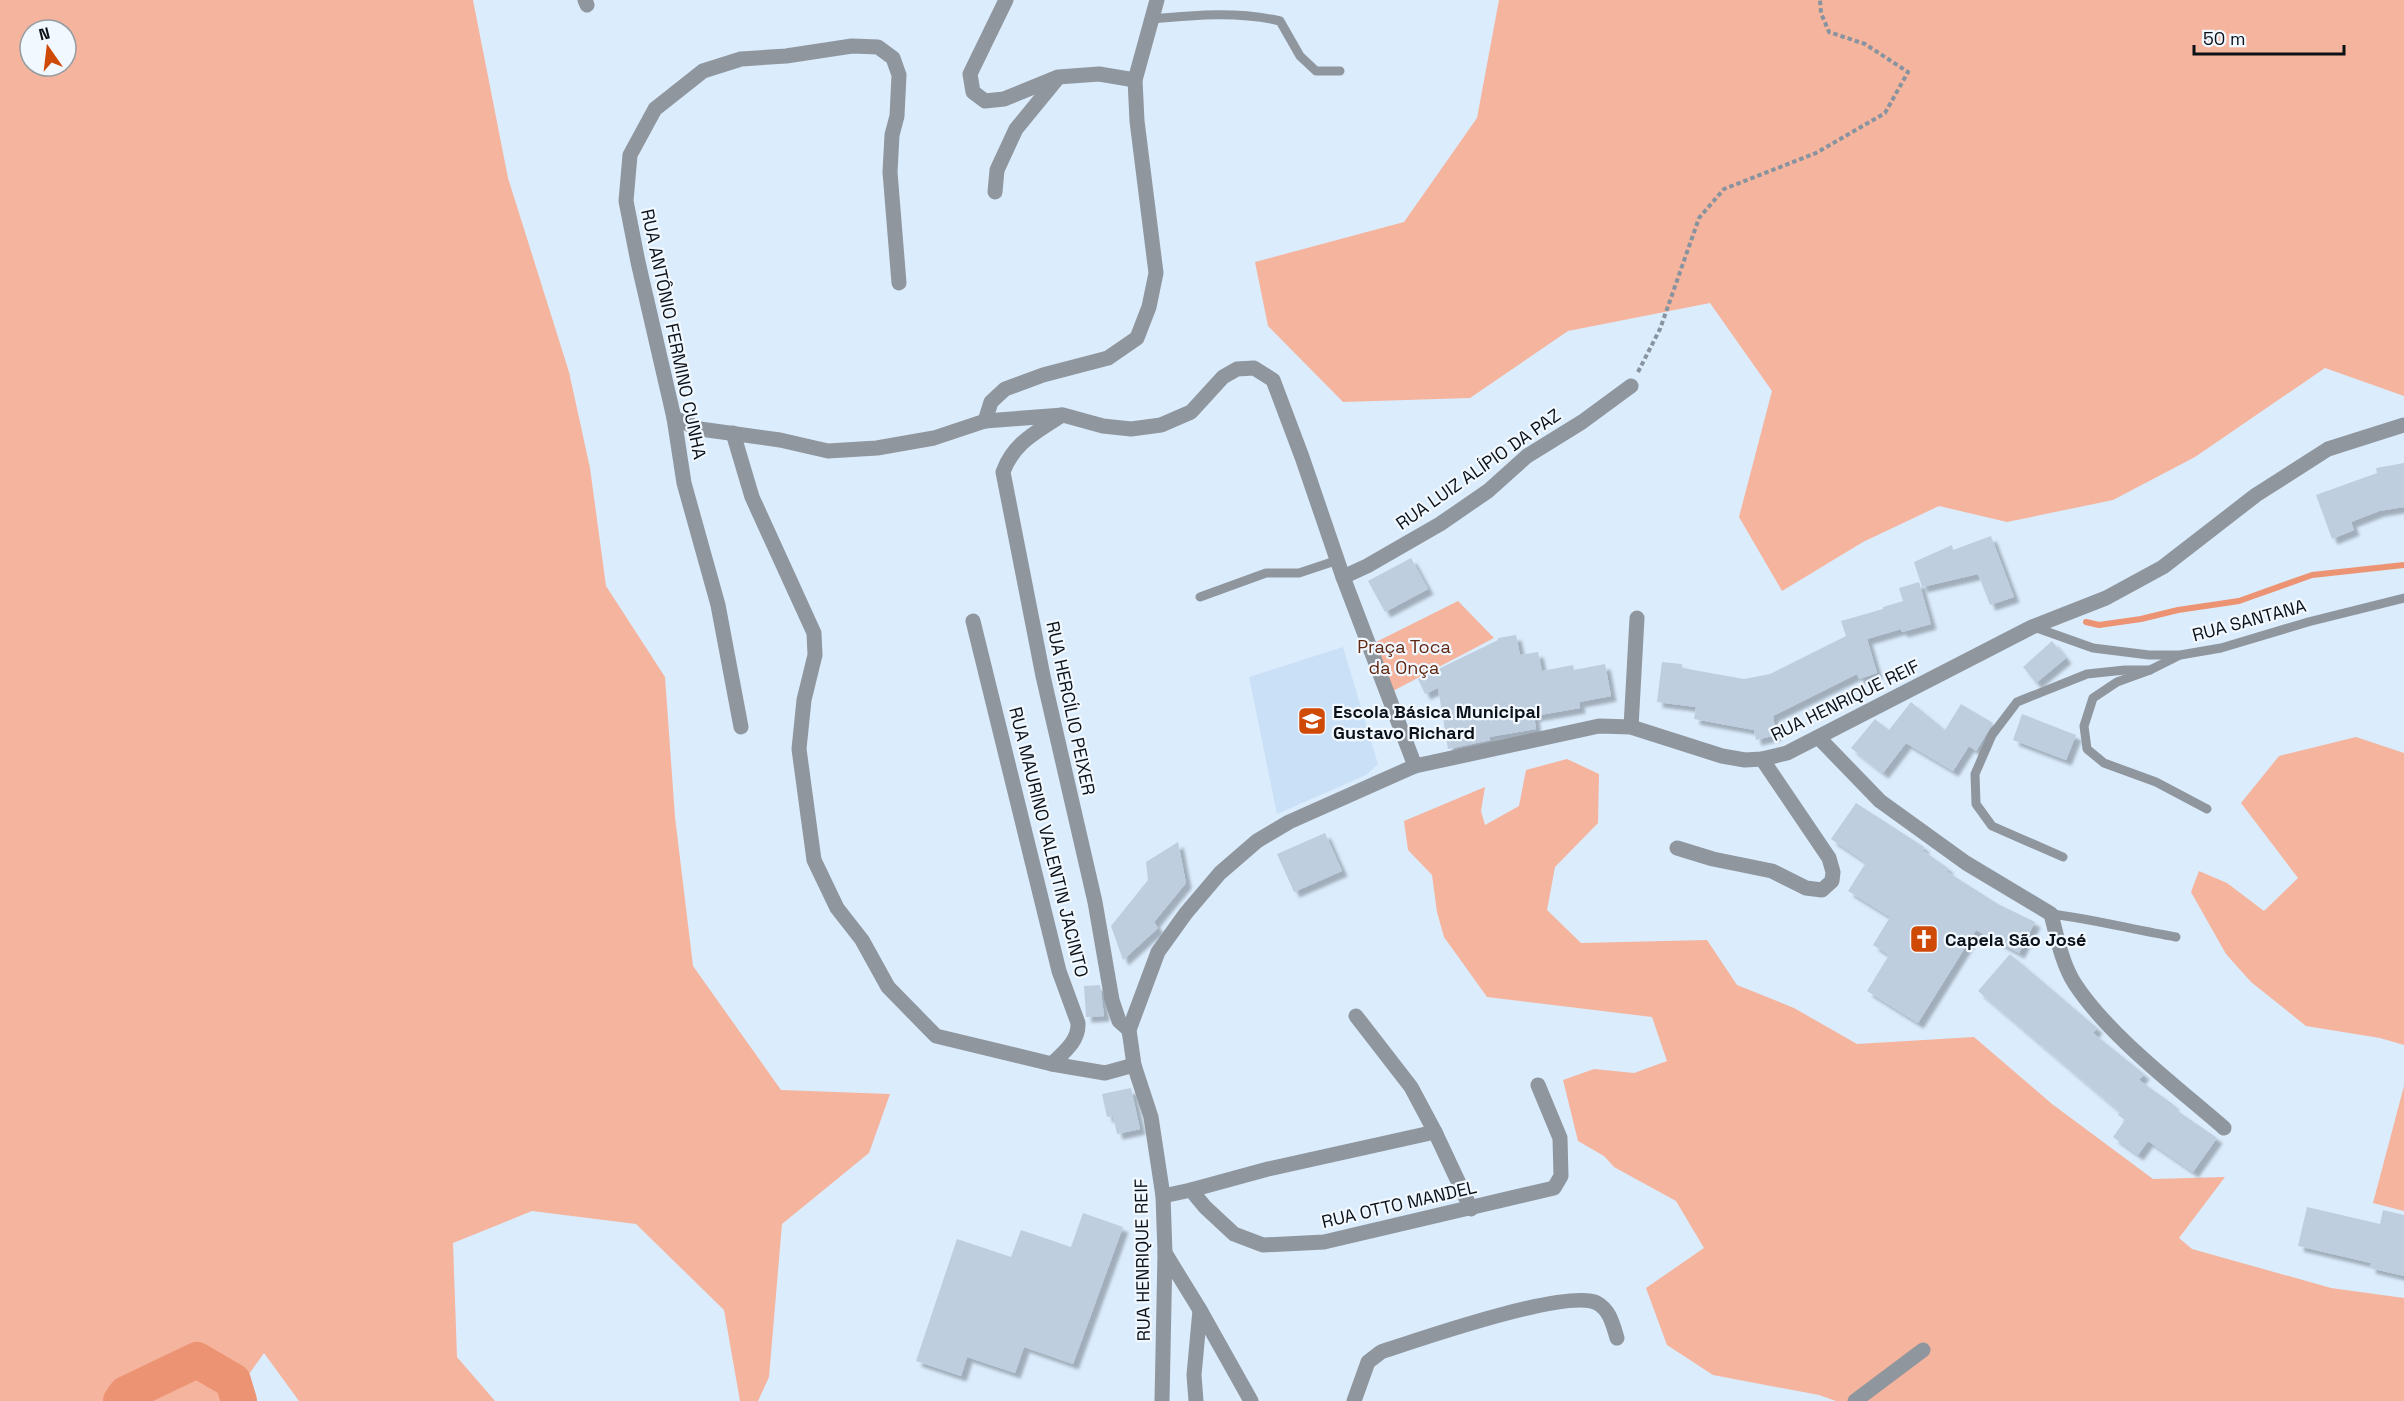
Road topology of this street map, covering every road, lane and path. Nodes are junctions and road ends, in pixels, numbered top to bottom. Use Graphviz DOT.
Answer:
graph roads {
  1 [pos="1006,0"];
  2 [pos="1157,0"];
  3 [pos="1820,0"];
  4 [pos="1151,19"];
  5 [pos="1340,71"];
  6 [pos="1058,77"];
  7 [pos="1135,80"];
  8 [pos="995,192"];
  9 [pos="899,283"];
  10 [pos="1631,386"];
  11 [pos="1063,415"];
  12 [pos="674,418"];
  13 [pos="985,421"];
  14 [pos="2404,425"];
  15 [pos="733,433"];
  16 [pos="1338,560"];
  17 [pos="1343,577"];
  18 [pos="1200,597"];
  19 [pos="2404,598"];
  20 [pos="1637,618"];
  21 [pos="973,621"];
  22 [pos="2032,627"];
  23 [pos="2180,655"];
  24 [pos="2150,670"];
  25 [pos="741,727"];
  26 [pos="1631,727"];
  27 [pos="1818,738"];
  28 [pos="1762,759"];
  29 [pos="1416,766"];
  30 [pos="2207,809"];
  31 [pos="1677,848"];
  32 [pos="2063,857"];
  33 [pos="2051,914"];
  34 [pos="2176,937"];
  35 [pos="1356,1016"];
  36 [pos="1129,1030"];
  37 [pos="1052,1064"];
  38 [pos="1134,1065"];
  39 [pos="1538,1085"];
  40 [pos="2224,1128"];
  41 [pos="1435,1132"];
  42 [pos="1191,1190"];
  43 [pos="1163,1196"];
  44 [pos="1471,1209"];
  45 [pos="1165,1253"];
  46 [pos="1200,1310"];
  47 [pos="1617,1338"];
  48 [pos="1923,1350"];
  49 [pos="1162,1401"];
  50 [pos="1196,1401"];
  51 [pos="1251,1401"];
  52 [pos="1354,1401"];
  53 [pos="1855,1401"];
  1 -- 6 [label="street"];
  2 -- 4 [label="street"];
  3 -- 10 [label="path"];
  4 -- 5 [label="lane"];
  4 -- 7 [label="street"];
  6 -- 7 [label="street"];
  6 -- 8 [label="street"];
  7 -- 13 [label="street"];
  9 -- 12 [label="street, RUA ANTÔNIO FERMINO CUNHA"];
  10 -- 17 [label="street, RUA LUIZ ALÍPIO DA PAZ"];
  11 -- 13 [label="street"];
  11 -- 16 [label="street"];
  11 -- 36 [label="street, RUA HERCÍLIO PEIXER"];
  12 -- 15 [label="street"];
  12 -- 25 [label="street, RUA ANTÔNIO FERMINO CUNHA"];
  13 -- 15 [label="street"];
  14 -- 22 [label="street, RUA HENRIQUE REIF"];
  15 -- 37 [label="street"];
  16 -- 17 [label="street"];
  16 -- 18 [label="lane"];
  17 -- 29 [label="street"];
  19 -- 23 [label="lane, RUA SANTANA"];
  20 -- 26 [label="street"];
  21 -- 37 [label="street, RUA MAURINO VALENTIN JACINTO"];
  22 -- 23 [label="lane, RUA SANTANA"];
  22 -- 27 [label="street, RUA HENRIQUE REIF"];
  23 -- 24 [label="lane"];
  24 -- 30 [label="lane"];
  24 -- 32 [label="lane"];
  26 -- 28 [label="street, RUA HENRIQUE REIF"];
  26 -- 29 [label="street, RUA HENRIQUE REIF"];
  27 -- 28 [label="street, RUA HENRIQUE REIF"];
  27 -- 33 [label="street"];
  28 -- 31 [label="street"];
  29 -- 36 [label="street, RUA HENRIQUE REIF"];
  33 -- 34 [label="lane"];
  33 -- 40 [label="street"];
  35 -- 41 [label="street"];
  36 -- 38 [label="street, RUA HENRIQUE REIF"];
  37 -- 38 [label="street"];
  38 -- 43 [label="street, RUA HENRIQUE REIF"];
  39 -- 44 [label="street, RUA OTTO MANDEL"];
  41 -- 42 [label="street"];
  41 -- 44 [label="street"];
  42 -- 43 [label="street"];
  42 -- 44 [label="street, RUA OTTO MANDEL"];
  43 -- 45 [label="street, RUA HENRIQUE REIF"];
  45 -- 46 [label="street"];
  45 -- 49 [label="street, RUA HENRIQUE REIF"];
  46 -- 50 [label="street"];
  46 -- 51 [label="street"];
  47 -- 52 [label="street"];
  48 -- 53 [label="street"];
}
